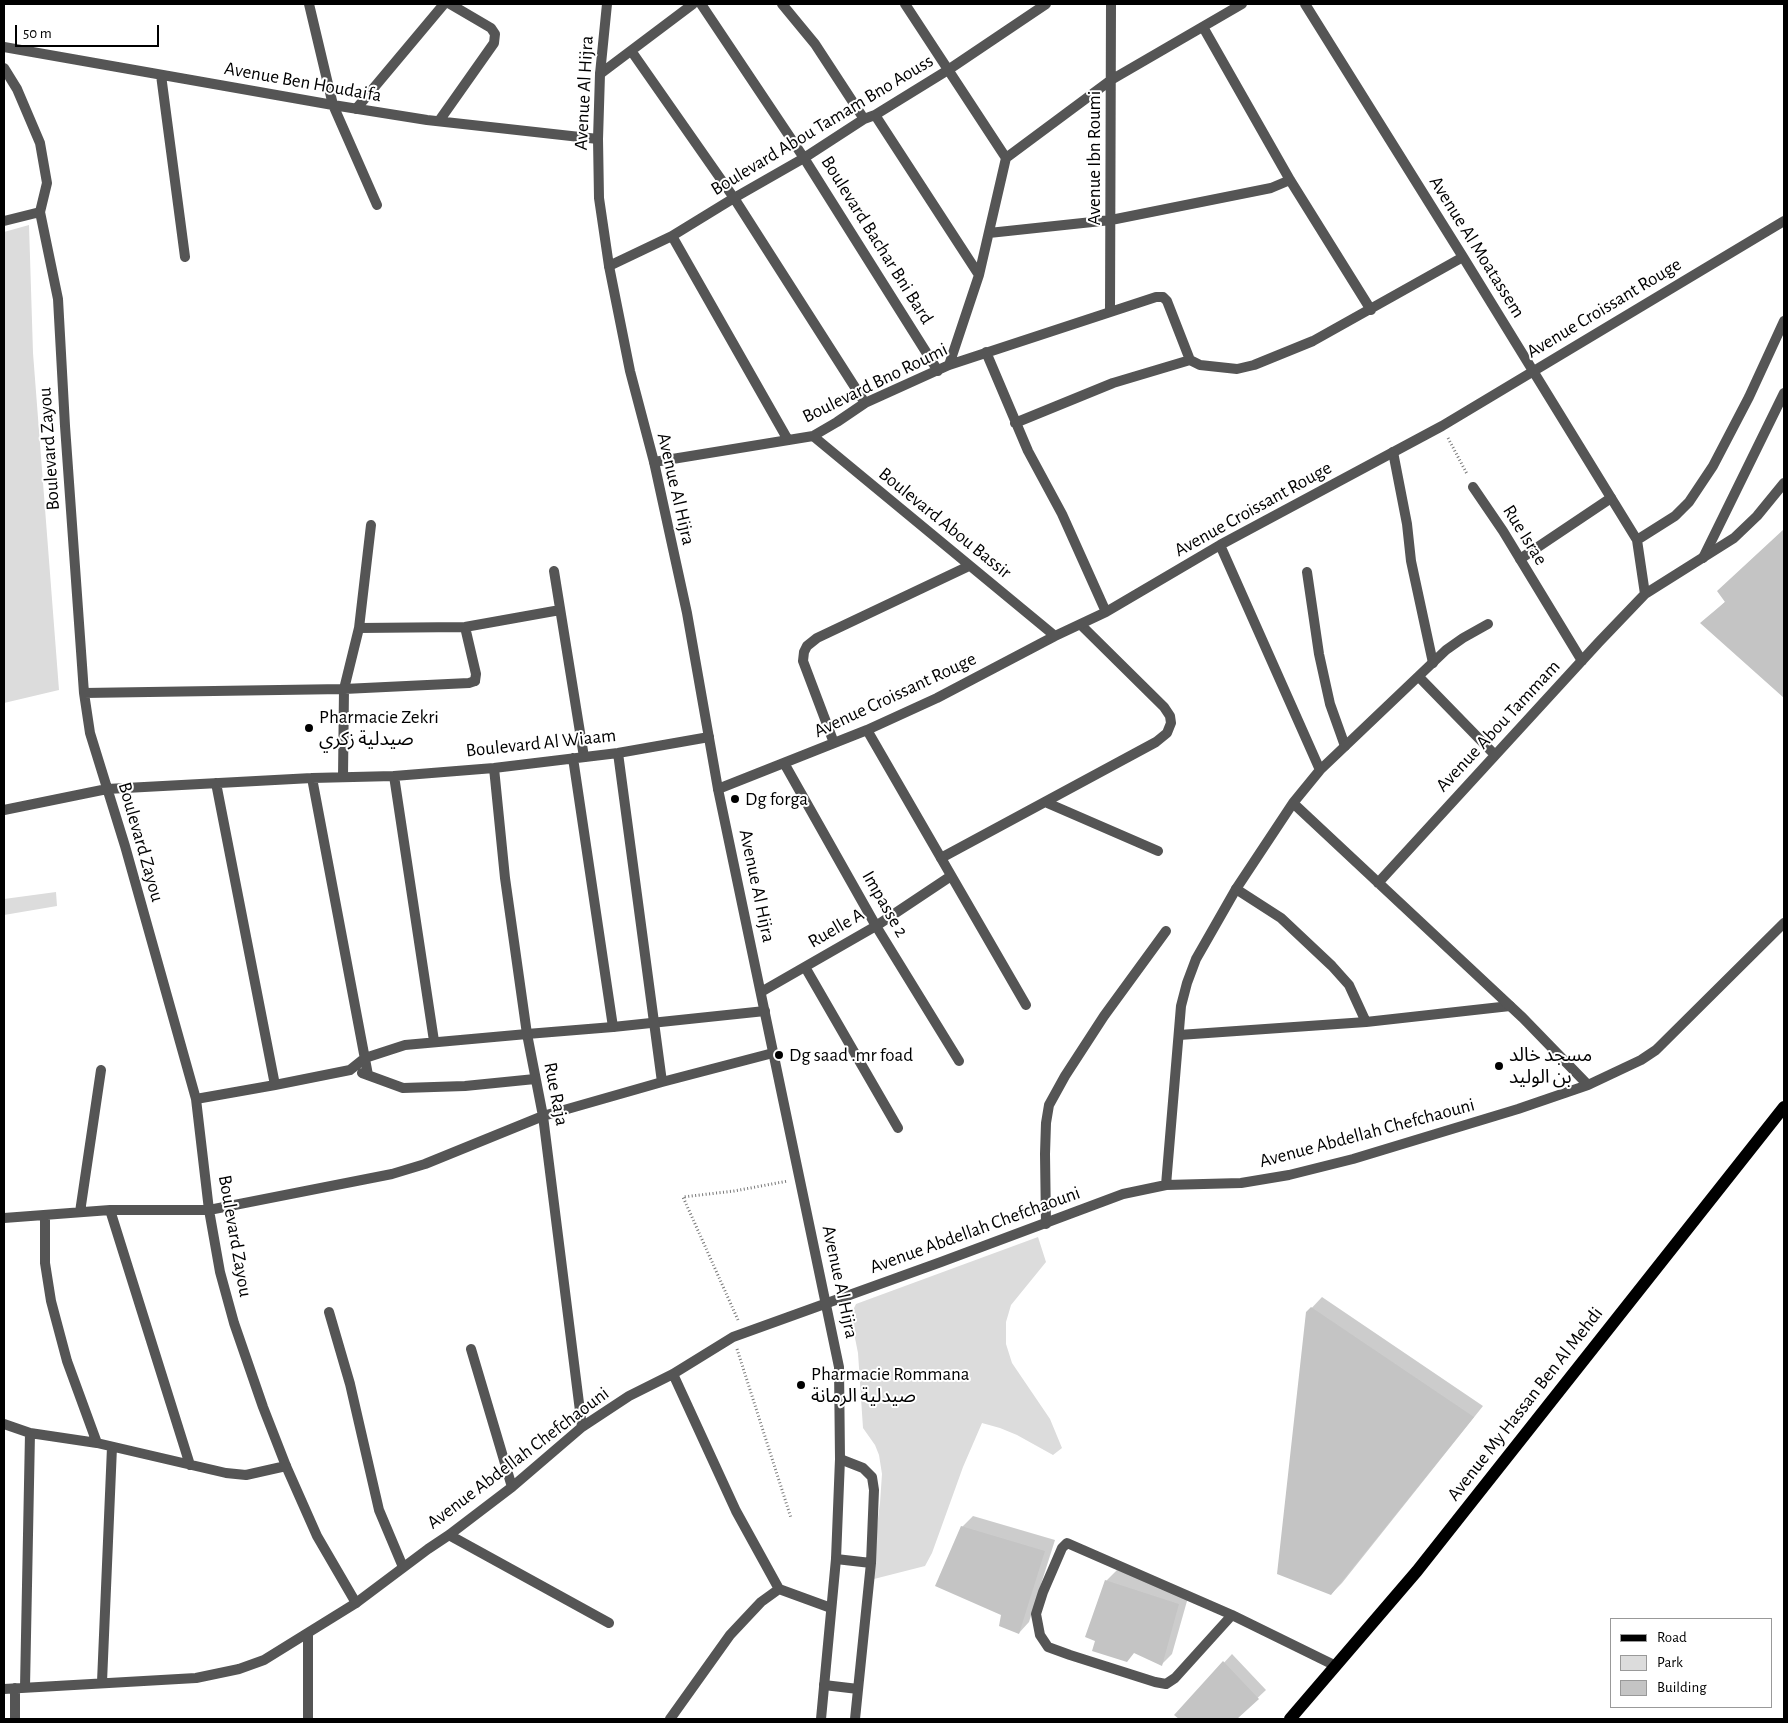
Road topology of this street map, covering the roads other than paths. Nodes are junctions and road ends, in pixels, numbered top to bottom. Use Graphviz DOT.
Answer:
graph roads {
  1 [pos="309,4"];
  2 [pos="444,4"];
  3 [pos="450,4"];
  4 [pos="607,4"];
  5 [pos="693,4"];
  6 [pos="701,4"];
  7 [pos="782,4"];
  8 [pos="905,4"];
  9 [pos="1046,4"];
  10 [pos="1111,4"];
  11 [pos="1242,4"];
  12 [pos="1305,4"];
  13 [pos="1203,27"];
  14 [pos="4,47"];
  15 [pos="632,52"];
  16 [pos="4,68"];
  17 [pos="948,70"];
  18 [pos="600,74"];
  19 [pos="161,75"];
  20 [pos="1112,80"];
  21 [pos="333,106"];
  22 [pos="356,109"];
  23 [pos="875,115"];
  24 [pos="864,119"];
  25 [pos="438,121"];
  26 [pos="598,139"];
  27 [pos="804,158"];
  28 [pos="1006,158"];
  29 [pos="1290,180"];
  30 [pos="734,198"];
  31 [pos="377,205"];
  32 [pos="40,212"];
  33 [pos="1111,220"];
  34 [pos="4,221"];
  35 [pos="1784,221"];
  36 [pos="989,234"];
  37 [pos="672,236"];
  38 [pos="185,257"];
  39 [pos="1463,257"];
  40 [pos="609,266"];
  41 [pos="979,275"];
  42 [pos="1370,310"];
  43 [pos="1110,312"];
  44 [pos="1784,320"];
  45 [pos="986,352"];
  46 [pos="1190,360"];
  47 [pos="949,365"];
  48 [pos="938,371"];
  49 [pos="1532,371"];
  50 [pos="1784,392"];
  51 [pos="865,403"];
  52 [pos="1015,423"];
  53 [pos="813,436"];
  54 [pos="788,440"];
  55 [pos="1393,452"];
  56 [pos="654,462"];
  57 [pos="1784,483"];
  58 [pos="1473,487"];
  59 [pos="1611,498"];
  60 [pos="371,525"];
  61 [pos="1637,540"];
  62 [pos="1220,546"];
  63 [pos="1703,558"];
  64 [pos="1520,559"];
  65 [pos="969,566"];
  66 [pos="554,571"];
  67 [pos="1307,572"];
  68 [pos="1645,594"];
  69 [pos="560,610"];
  70 [pos="1106,612"];
  71 [pos="1081,624"];
  72 [pos="1488,624"];
  73 [pos="465,627"];
  74 [pos="359,628"];
  75 [pos="1055,636"];
  76 [pos="1582,661"];
  77 [pos="1433,663"];
  78 [pos="1419,677"];
  79 [pos="344,689"];
  80 [pos="84,693"];
  81 [pos="867,730"];
  82 [pos="709,737"];
  83 [pos="834,743"];
  84 [pos="1345,746"];
  85 [pos="618,753"];
  86 [pos="1495,755"];
  87 [pos="579,757"];
  88 [pos="784,763"];
  89 [pos="494,768"];
  90 [pos="1320,770"];
  91 [pos="394,776"];
  92 [pos="343,777"];
  93 [pos="312,778"];
  94 [pos="216,783"];
  95 [pos="107,789"];
  96 [pos="718,789"];
  97 [pos="1045,802"];
  98 [pos="1293,803"];
  99 [pos="4,810"];
  100 [pos="1158,851"];
  101 [pos="941,858"];
  102 [pos="952,876"];
  103 [pos="1378,883"];
  104 [pos="1236,890"];
  105 [pos="1784,923"];
  106 [pos="876,926"];
  107 [pos="1166,931"];
  108 [pos="805,967"];
  109 [pos="761,992"];
  110 [pos="1026,1005"];
  111 [pos="1510,1006"];
  112 [pos="765,1011"];
  113 [pos="1366,1022"];
  114 [pos="654,1023"];
  115 [pos="613,1027"];
  116 [pos="527,1034"];
  117 [pos="1179,1035"];
  118 [pos="434,1042"];
  119 [pos="773,1053"];
  120 [pos="365,1058"];
  121 [pos="959,1061"];
  122 [pos="101,1070"];
  123 [pos="350,1070"];
  124 [pos="368,1075"];
  125 [pos="535,1079"];
  126 [pos="662,1082"];
  127 [pos="275,1085"];
  128 [pos="1588,1085"];
  129 [pos="196,1099"];
  130 [pos="1784,1107"];
  131 [pos="543,1116"];
  132 [pos="898,1128"];
  133 [pos="1166,1185"];
  134 [pos="110,1210"];
  135 [pos="210,1210"];
  136 [pos="80,1212"];
  137 [pos="45,1214"];
  138 [pos="4,1218"];
  139 [pos="1046,1224"];
  140 [pos="827,1303"];
  141 [pos="329,1312"];
  142 [pos="471,1349"];
  143 [pos="673,1374"];
  144 [pos="4,1424"];
  145 [pos="582,1427"];
  146 [pos="30,1433"];
  147 [pos="96,1443"];
  148 [pos="112,1447"];
  149 [pos="840,1459"];
  150 [pos="190,1465"];
  151 [pos="286,1466"];
  152 [pos="512,1486"];
  153 [pos="449,1536"];
  154 [pos="836,1558"];
  155 [pos="871,1563"];
  156 [pos="404,1567"];
  157 [pos="779,1589"];
  158 [pos="356,1603"];
  159 [pos="832,1608"];
  160 [pos="1232,1615"];
  161 [pos="609,1622"];
  162 [pos="308,1633"];
  163 [pos="1336,1666"];
  164 [pos="102,1682"];
  165 [pos="824,1685"];
  166 [pos="20,1688"];
  167 [pos="4,1689"];
  168 [pos="858,1689"];
  169 [pos="14,1719"];
  170 [pos="308,1719"];
  171 [pos="670,1719"];
  172 [pos="821,1719"];
  173 [pos="855,1719"];
  174 [pos="1290,1719"];
  1 -- 21 [label="street"];
  2 -- 22 [label="street"];
  3 -- 25 [label="street"];
  4 -- 18 [label="street, Avenue Al Hijra"];
  5 -- 15 [label="street"];
  6 -- 27 [label="street, Boulevard Bachar Bni Bard"];
  7 -- 24 [label="street"];
  8 -- 17 [label="street"];
  9 -- 17 [label="street, Boulevard Abou Tamam Bno Aouss"];
  10 -- 20 [label="street, Avenue Ibn Roumi"];
  11 -- 13 [label="street"];
  12 -- 39 [label="street, Avenue Al Moatassem"];
  13 -- 20 [label="street"];
  13 -- 29 [label="street"];
  14 -- 19 [label="street, Avenue Ben Houdaifa"];
  15 -- 18 [label="street"];
  15 -- 30 [label="street"];
  16 -- 32 [label="street, Boulevard Zayou"];
  17 -- 23 [label="street, Boulevard Abou Tamam Bno Aouss"];
  17 -- 28 [label="street"];
  18 -- 26 [label="street, Avenue Al Hijra"];
  19 -- 21 [label="street, Avenue Ben Houdaifa"];
  19 -- 38 [label="street"];
  20 -- 28 [label="street"];
  20 -- 33 [label="street, Avenue Ibn Roumi"];
  21 -- 22 [label="street, Avenue Ben Houdaifa"];
  21 -- 31 [label="street"];
  22 -- 25 [label="street, Avenue Ben Houdaifa"];
  23 -- 24 [label="street, Boulevard Abou Tamam Bno Aouss"];
  23 -- 41 [label="street"];
  24 -- 27 [label="street, Boulevard Abou Tamam Bno Aouss"];
  25 -- 26 [label="street, Avenue Ben Houdaifa"];
  26 -- 40 [label="street, Avenue Al Hijra"];
  27 -- 30 [label="street, Boulevard Abou Tamam Bno Aouss"];
  27 -- 48 [label="street, Boulevard Bachar Bni Bard"];
  28 -- 36 [label="street"];
  29 -- 33 [label="street"];
  29 -- 42 [label="street"];
  30 -- 37 [label="street, Boulevard Abou Tamam Bno Aouss"];
  30 -- 51 [label="street"];
  32 -- 34 [label="street"];
  32 -- 80 [label="street, Boulevard Zayou"];
  33 -- 36 [label="street"];
  33 -- 43 [label="street, Avenue Ibn Roumi"];
  35 -- 49 [label="street, Avenue Croissant Rouge"];
  36 -- 41 [label="street"];
  37 -- 40 [label="street, Boulevard Abou Tamam Bno Aouss"];
  37 -- 54 [label="street"];
  39 -- 42 [label="street"];
  39 -- 49 [label="street, Avenue Al Moatassem"];
  40 -- 56 [label="street, Avenue Al Hijra"];
  41 -- 47 [label="street"];
  42 -- 46 [label="street"];
  43 -- 45 [label="street, Boulevard Bno Roumi"];
  43 -- 46 [label="street, Boulevard Bno Roumi"];
  44 -- 61 [label="street"];
  45 -- 47 [label="street, Boulevard Bno Roumi"];
  45 -- 52 [label="street"];
  46 -- 52 [label="street"];
  47 -- 48 [label="street, Boulevard Bno Roumi"];
  48 -- 51 [label="street, Boulevard Bno Roumi"];
  49 -- 55 [label="street, Avenue Croissant Rouge"];
  49 -- 59 [label="street, Avenue Al Moatassem"];
  50 -- 63 [label="street"];
  51 -- 53 [label="street, Boulevard Bno Roumi"];
  52 -- 70 [label="street"];
  53 -- 54 [label="street, Boulevard Bno Roumi"];
  53 -- 65 [label="street, Boulevard Abou Bassir"];
  54 -- 56 [label="street, Boulevard Bno Roumi"];
  55 -- 62 [label="street, Avenue Croissant Rouge"];
  55 -- 77 [label="street"];
  56 -- 82 [label="street, Avenue Al Hijra"];
  57 -- 63 [label="street, Avenue Abou Tammam"];
  58 -- 64 [label="street, Rue Israe"];
  59 -- 61 [label="street, Avenue Al Moatassem"];
  59 -- 64 [label="street"];
  60 -- 74 [label="street"];
  61 -- 68 [label="street, Avenue Al Moatassem"];
  62 -- 70 [label="street, Avenue Croissant Rouge"];
  62 -- 90 [label="street"];
  63 -- 68 [label="street, Avenue Abou Tammam"];
  64 -- 76 [label="street, Rue Israe"];
  65 -- 75 [label="street, Boulevard Abou Bassir"];
  65 -- 83 [label="street"];
  66 -- 69 [label="street"];
  67 -- 84 [label="street"];
  68 -- 76 [label="street, Avenue Abou Tammam"];
  69 -- 73 [label="street"];
  69 -- 87 [label="street"];
  70 -- 71 [label="street, Avenue Croissant Rouge"];
  71 -- 75 [label="street, Avenue Croissant Rouge"];
  71 -- 97 [label="street"];
  72 -- 77 [label="street"];
  73 -- 74 [label="street"];
  73 -- 79 [label="street"];
  74 -- 79 [label="street"];
  75 -- 81 [label="street, Avenue Croissant Rouge"];
  76 -- 86 [label="street, Avenue Abou Tammam"];
  77 -- 78 [label="street"];
  78 -- 84 [label="street"];
  78 -- 86 [label="street"];
  79 -- 80 [label="street"];
  79 -- 92 [label="street"];
  80 -- 95 [label="street, Boulevard Zayou"];
  81 -- 83 [label="street, Avenue Croissant Rouge"];
  81 -- 101 [label="street"];
  82 -- 85 [label="street, Boulevard Al Wiaam"];
  82 -- 96 [label="street, Avenue Al Hijra"];
  83 -- 88 [label="street, Avenue Croissant Rouge"];
  84 -- 90 [label="street"];
  85 -- 87 [label="street, Boulevard Al Wiaam"];
  85 -- 114 [label="street"];
  86 -- 103 [label="street, Avenue Abou Tammam"];
  87 -- 89 [label="street, Boulevard Al Wiaam"];
  87 -- 115 [label="street"];
  88 -- 96 [label="street, Avenue Croissant Rouge"];
  88 -- 106 [label="street, Impasse 2"];
  89 -- 91 [label="street, Boulevard Al Wiaam"];
  89 -- 116 [label="street, Rue Raja"];
  90 -- 98 [label="street"];
  91 -- 92 [label="street, Boulevard Al Wiaam"];
  91 -- 118 [label="street"];
  92 -- 93 [label="street, Boulevard Al Wiaam"];
  93 -- 94 [label="street, Boulevard Al Wiaam"];
  93 -- 120 [label="street"];
  94 -- 95 [label="street, Boulevard Al Wiaam"];
  94 -- 127 [label="street"];
  95 -- 99 [label="street, Boulevard Al Wiaam"];
  95 -- 129 [label="street, Boulevard Zayou"];
  96 -- 109 [label="street, Avenue Al Hijra"];
  97 -- 100 [label="street"];
  97 -- 101 [label="street"];
  98 -- 103 [label="street"];
  98 -- 104 [label="street"];
  101 -- 102 [label="street"];
  102 -- 106 [label="street, Ruelle A"];
  102 -- 110 [label="street"];
  103 -- 111 [label="street"];
  104 -- 113 [label="street"];
  104 -- 117 [label="street"];
  105 -- 128 [label="street, Avenue Abdellah Chefchaouni"];
  106 -- 108 [label="street, Ruelle A"];
  106 -- 121 [label="street, Impasse 2"];
  107 -- 139 [label="street"];
  108 -- 109 [label="street, Ruelle A"];
  108 -- 132 [label="street"];
  109 -- 112 [label="street, Avenue Al Hijra"];
  111 -- 113 [label="street"];
  111 -- 128 [label="street"];
  112 -- 114 [label="street"];
  112 -- 119 [label="street, Avenue Al Hijra"];
  113 -- 117 [label="street"];
  114 -- 115 [label="street"];
  114 -- 126 [label="street"];
  115 -- 116 [label="street"];
  116 -- 118 [label="street"];
  116 -- 125 [label="street, Rue Raja"];
  117 -- 133 [label="street"];
  118 -- 120 [label="street"];
  119 -- 126 [label="street"];
  119 -- 140 [label="street, Avenue Al Hijra"];
  120 -- 123 [label="street"];
  120 -- 124 [label="street"];
  122 -- 136 [label="street"];
  123 -- 124 [label="street"];
  123 -- 127 [label="street"];
  124 -- 125 [label="street"];
  125 -- 131 [label="street, Rue Raja"];
  126 -- 131 [label="street"];
  127 -- 129 [label="street"];
  128 -- 133 [label="street, Avenue Abdellah Chefchaouni"];
  129 -- 135 [label="street, Boulevard Zayou"];
  130 -- 163 [label="main road, Avenue My Hassan Ben Al Mehdi"];
  131 -- 135 [label="street"];
  131 -- 145 [label="street, Rue Raja"];
  133 -- 139 [label="street, Avenue Abdellah Chefchaouni"];
  134 -- 135 [label="street"];
  134 -- 136 [label="street"];
  134 -- 150 [label="street"];
  135 -- 151 [label="street, Boulevard Zayou"];
  136 -- 137 [label="street"];
  137 -- 138 [label="street"];
  137 -- 147 [label="street"];
  139 -- 140 [label="street, Avenue Abdellah Chefchaouni"];
  140 -- 143 [label="street, Avenue Abdellah Chefchaouni"];
  140 -- 149 [label="street, Avenue Al Hijra"];
  141 -- 156 [label="street"];
  142 -- 152 [label="street"];
  143 -- 145 [label="street, Avenue Abdellah Chefchaouni"];
  143 -- 157 [label="street"];
  144 -- 146 [label="street"];
  145 -- 152 [label="street, Avenue Abdellah Chefchaouni"];
  146 -- 147 [label="street"];
  146 -- 166 [label="street"];
  147 -- 148 [label="street"];
  148 -- 150 [label="street"];
  148 -- 164 [label="street"];
  149 -- 154 [label="street, Avenue Al Hijra"];
  149 -- 155 [label="street"];
  150 -- 151 [label="street"];
  151 -- 158 [label="street, Boulevard Zayou"];
  152 -- 153 [label="street, Avenue Abdellah Chefchaouni"];
  153 -- 156 [label="street, Avenue Abdellah Chefchaouni"];
  153 -- 161 [label="street"];
  154 -- 155 [label="street"];
  154 -- 159 [label="street, Avenue Al Hijra"];
  155 -- 168 [label="street"];
  156 -- 158 [label="street, Avenue Abdellah Chefchaouni"];
  157 -- 159 [label="street"];
  157 -- 171 [label="street"];
  158 -- 162 [label="street, Avenue Abdellah Chefchaouni"];
  159 -- 165 [label="street, Avenue Al Hijra"];
  160 -- 160 [label="street"];
  160 -- 163 [label="street"];
  162 -- 164 [label="street, Avenue Abdellah Chefchaouni"];
  162 -- 170 [label="street"];
  163 -- 174 [label="main road, Avenue My Hassan Ben Al Mehdi"];
  164 -- 166 [label="street, Avenue Abdellah Chefchaouni"];
  165 -- 168 [label="street"];
  165 -- 172 [label="street, Avenue Al Hijra"];
  166 -- 167 [label="street, Avenue Abdellah Chefchaouni"];
  166 -- 169 [label="street"];
  168 -- 173 [label="street"];
}
